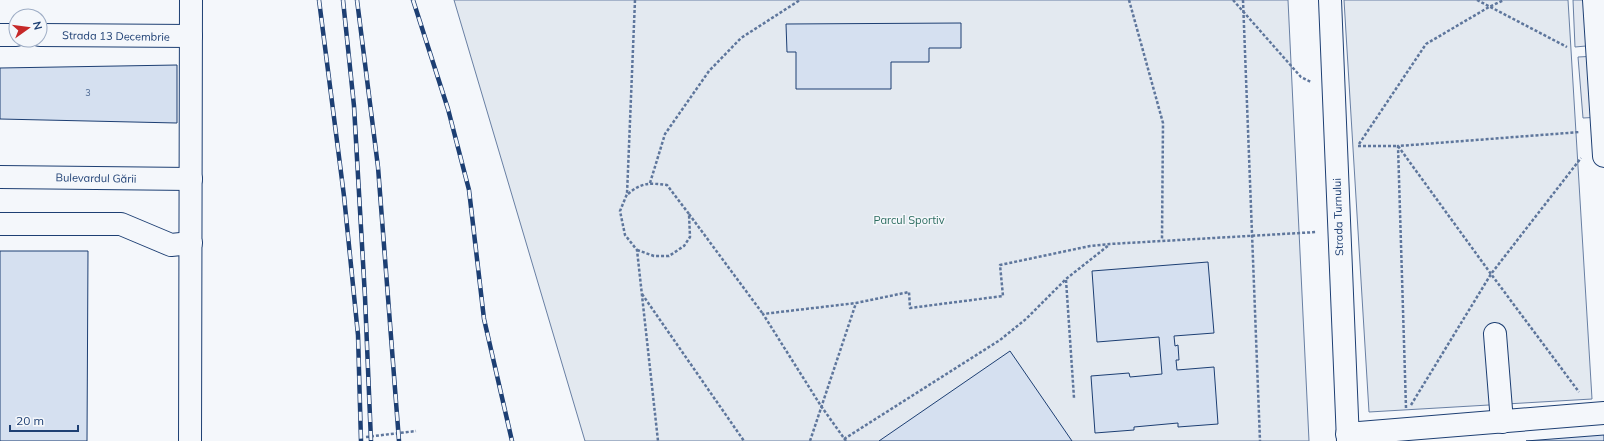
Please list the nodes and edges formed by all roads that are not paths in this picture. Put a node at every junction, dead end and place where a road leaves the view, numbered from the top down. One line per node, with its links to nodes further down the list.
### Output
1 (190, 0): 5 (street)
2 (1330, 0): 16 (street, Strada Turnului)
3 (1594, 0): 6 (street)
4 (48, 35): 5 (street, Strada 13 Decembrie)
5 (191, 36): 9 (street)
6 (1601, 50): 7 (street)
7 (1604, 156)
8 (0, 177): 9 (street, Bulevardul Gării)
9 (191, 179): 11 (street)
10 (0, 224): 11 (street)
11 (191, 243): 17 (street)
12 (1495, 334): 14 (street)
13 (1604, 413): 14 (street, Strada Turnului)
14 (1502, 422): 15 (street, Strada Turnului)
15 (1411, 435): 16 (street, Strada Turnului)
16 (1347, 437)
17 (190, 441)

